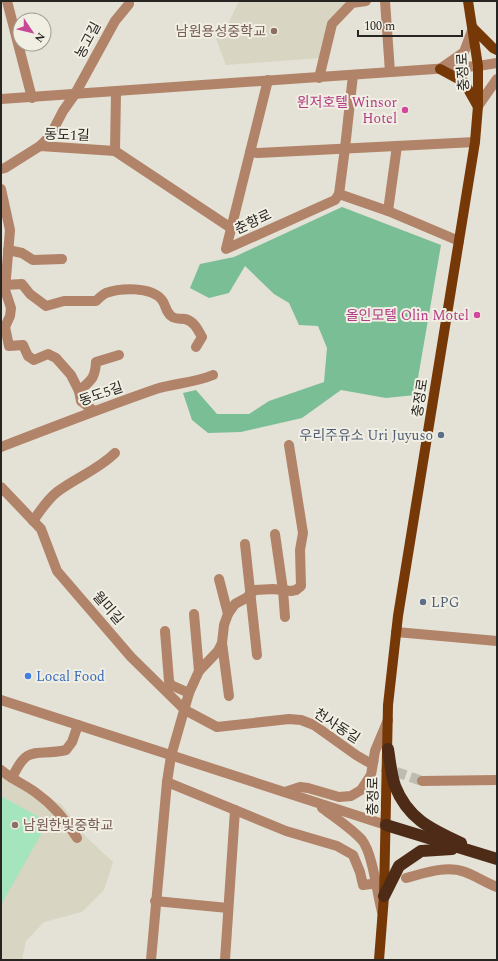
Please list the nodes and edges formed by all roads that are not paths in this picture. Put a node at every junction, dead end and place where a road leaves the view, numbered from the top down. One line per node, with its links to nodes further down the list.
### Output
1 (7, 1): 18 (street)
2 (129, 1): 17 (street, 농고길)
3 (366, 1): 13 (street)
4 (385, 1): 11 (street)
5 (468, 1): 6 (main road, 충정로)
6 (473, 28): 7 (main road); 9 (main road, 충정로); 10 (street)
7 (497, 50)
8 (497, 63): 9 (street)
9 (478, 66): 10 (street); 20 (main road, 충정로)
10 (440, 69): 11 (street); 20 (main road)
11 (390, 72): 12 (street)
12 (353, 76): 13 (street); 24 (street)
13 (319, 78): 15 (street)
14 (497, 79): 20 (street)
15 (268, 80): 16 (street); 26 (street, 춘향로)
16 (116, 92): 17 (street); 25 (street)
17 (75, 94): 18 (street); 22 (street, 농고길)
18 (32, 98): 19 (street)
19 (1, 99)
20 (478, 106): 21 (main road, 충정로)
21 (475, 142): 23 (street); 32 (main road, 충정로)
22 (40, 146): 25 (street, 동도1길); 27 (street, 동도1길)
23 (398, 146): 24 (street); 30 (street)
24 (345, 148): 26 (street); 29 (street)
25 (115, 151): 31 (street)
26 (250, 152): 31 (street, 춘향로)
27 (1, 169)
28 (1, 190): 33 (street)
29 (338, 194): 30 (street); 31 (street, 춘향로)
30 (388, 211): 32 (street)
31 (231, 228)
32 (459, 241): 56 (main road, 충정로)
33 (8, 250): 34 (street); 35 (street)
34 (62, 260)
35 (4, 288): 36 (street); 37 (street)
36 (3, 328): 40 (street)
37 (196, 347)
38 (119, 355): 40 (street)
39 (212, 375): 41 (street, 동도5길)
40 (79, 391): 41 (street)
41 (94, 410): 43 (street, 동도5길)
42 (289, 445): 50 (street)
43 (1, 447)
44 (115, 453): 46 (street)
45 (1, 487): 46 (street, 월미길)
46 (33, 521): 64 (street, 월미길)
47 (275, 534): 50 (street)
48 (245, 544): 51 (street)
49 (219, 579): 53 (street)
50 (283, 590): 51 (street); 54 (street)
51 (250, 594): 53 (street); 59 (street)
52 (194, 614): 60 (street)
53 (228, 614): 58 (street)
54 (284, 617)
55 (165, 631): 61 (street)
56 (396, 632): 57 (street); 65 (main road, 충정로)
57 (497, 641)
58 (222, 643): 60 (street); 62 (street)
59 (257, 655)
60 (199, 671): 61 (street)
61 (189, 693): 64 (street)
62 (229, 696)
63 (1, 700): 66 (street)
64 (185, 710): 67 (street, 월미길); 69 (street)
65 (388, 720): 68 (main road, 충정로); 76 (street)
66 (78, 725): 69 (street); 72 (street)
67 (217, 727): 70 (street, 천사동길)
68 (388, 749): 79 (main road, 충정로); 81 (highway)
69 (171, 756): 74 (street); 76 (street)
70 (368, 762)
71 (1, 770): 72 (street)
72 (12, 778): 80 (street)
73 (497, 780): 75 (street)
74 (166, 782): 78 (street); 88 (street)
75 (422, 782)
76 (285, 792): 77 (street)
77 (313, 802): 79 (street); 90 (street)
78 (235, 810): 85 (street); 89 (street)
79 (386, 825): 81 (highway); 87 (main road, 충정로)
80 (77, 838)
81 (460, 845): 82 (highway); 83 (highway); 87 (highway)
82 (497, 850)
83 (497, 859)
84 (406, 878): 86 (street)
85 (371, 884)
86 (497, 887)
87 (384, 896): 90 (main road, 충정로)
88 (155, 901): 89 (street); 91 (street)
89 (228, 908): 92 (street)
90 (383, 913): 93 (main road, 충정로)
91 (151, 960)
92 (225, 960)
93 (379, 960)

